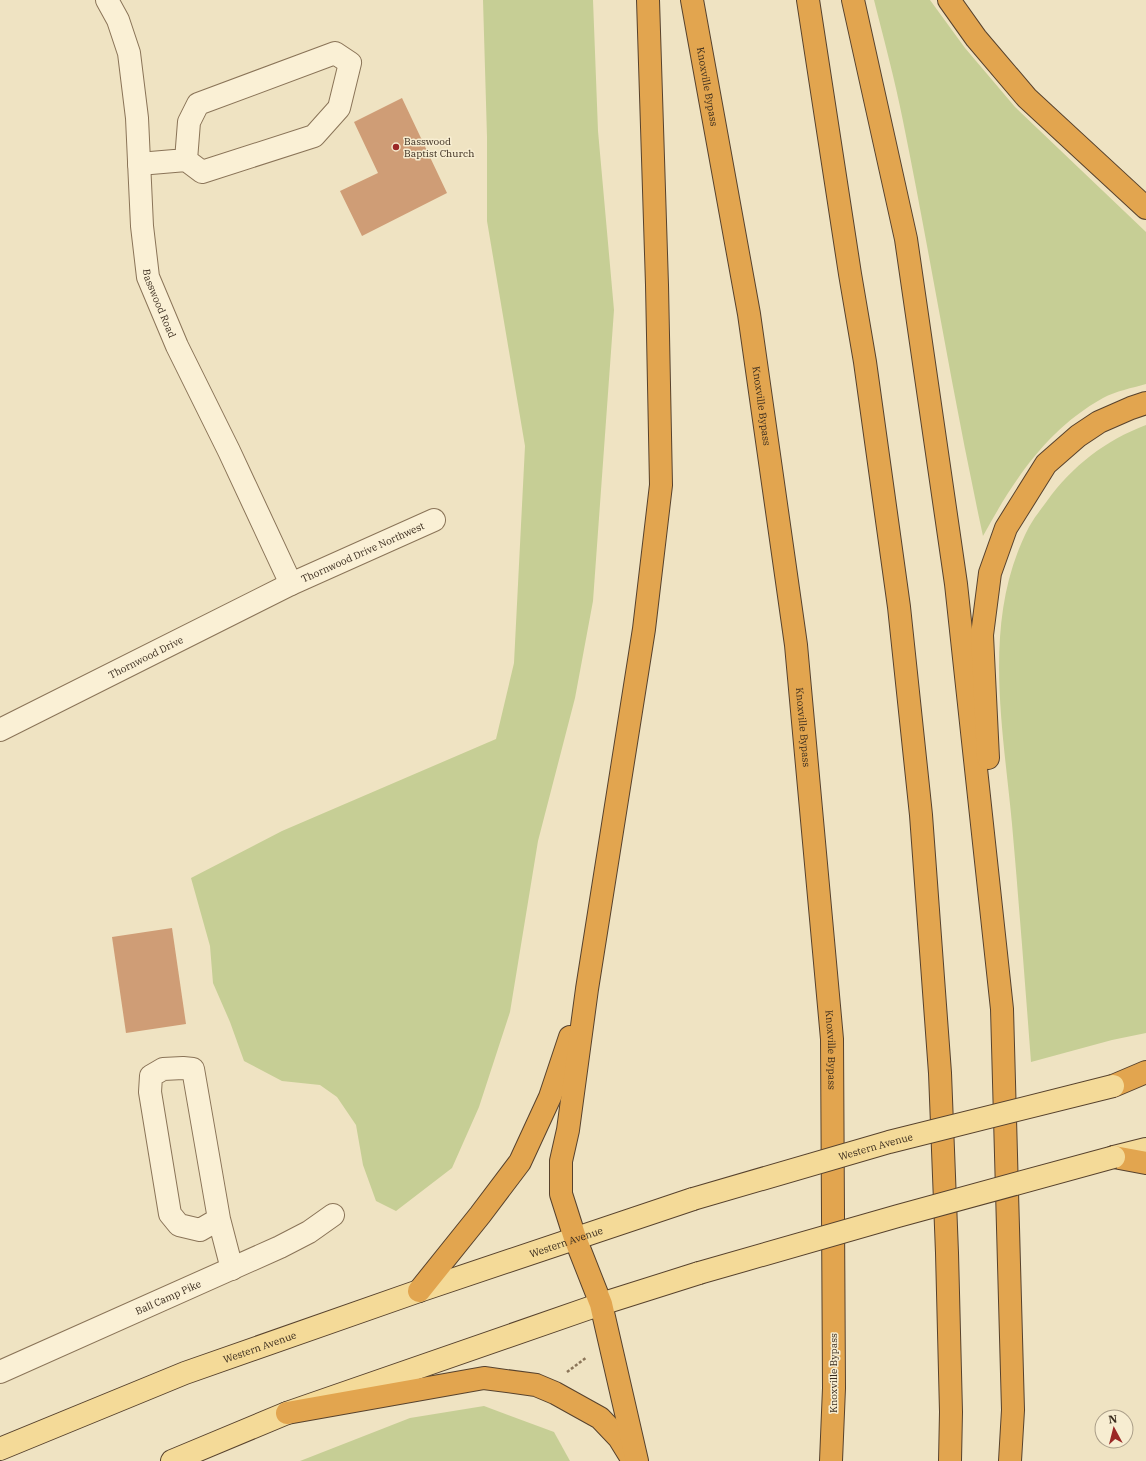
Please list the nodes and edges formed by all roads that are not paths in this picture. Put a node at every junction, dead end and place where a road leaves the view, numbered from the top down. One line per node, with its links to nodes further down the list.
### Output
1 (107, 0): 7 (street, Basswood Road)
2 (648, 0): 14 (highway)
3 (692, 0): 35 (highway, Knoxville Bypass)
4 (808, 0): 36 (highway)
5 (853, 0): 15 (highway)
6 (950, 0): 9 (highway)
7 (139, 164): 8 (street); 12 (street, Basswood Road)
8 (194, 166): 8 (street)
9 (1146, 208)
10 (1146, 403): 15 (highway)
11 (434, 520): 12 (street, Thornwood Drive Northwest)
12 (291, 584): 13 (street, Thornwood Drive)
13 (0, 730)
14 (587, 989): 24 (highway); 26 (highway)
15 (1002, 1009): 29 (highway)
16 (1146, 1072): 18 (highway)
17 (1146, 1079): 18 (main road, Western Avenue)
18 (1113, 1086): 24 (main road, Western Avenue, bridge)
19 (1146, 1149): 20 (main road)
20 (1114, 1157): 21 (highway); 27 (main road, bridge)
21 (1146, 1163)
22 (333, 1215): 25 (street, Ball Camp Pike)
23 (219, 1219): 23 (street); 25 (street)
24 (575, 1238): 26 (main road, Western Avenue); 27 (highway)
25 (232, 1269): 28 (street, Ball Camp Pike)
26 (419, 1291): 31 (main road, Western Avenue)
27 (601, 1304): 30 (main road); 34 (highway)
28 (0, 1372)
29 (1013, 1410): 37 (highway); 38 (highway)
30 (287, 1413): 32 (main road); 33 (highway)
31 (0, 1448)
32 (172, 1461)
33 (634, 1461)
34 (637, 1461)
35 (831, 1461)
36 (950, 1461)
37 (1010, 1461)
38 (1016, 1461)

